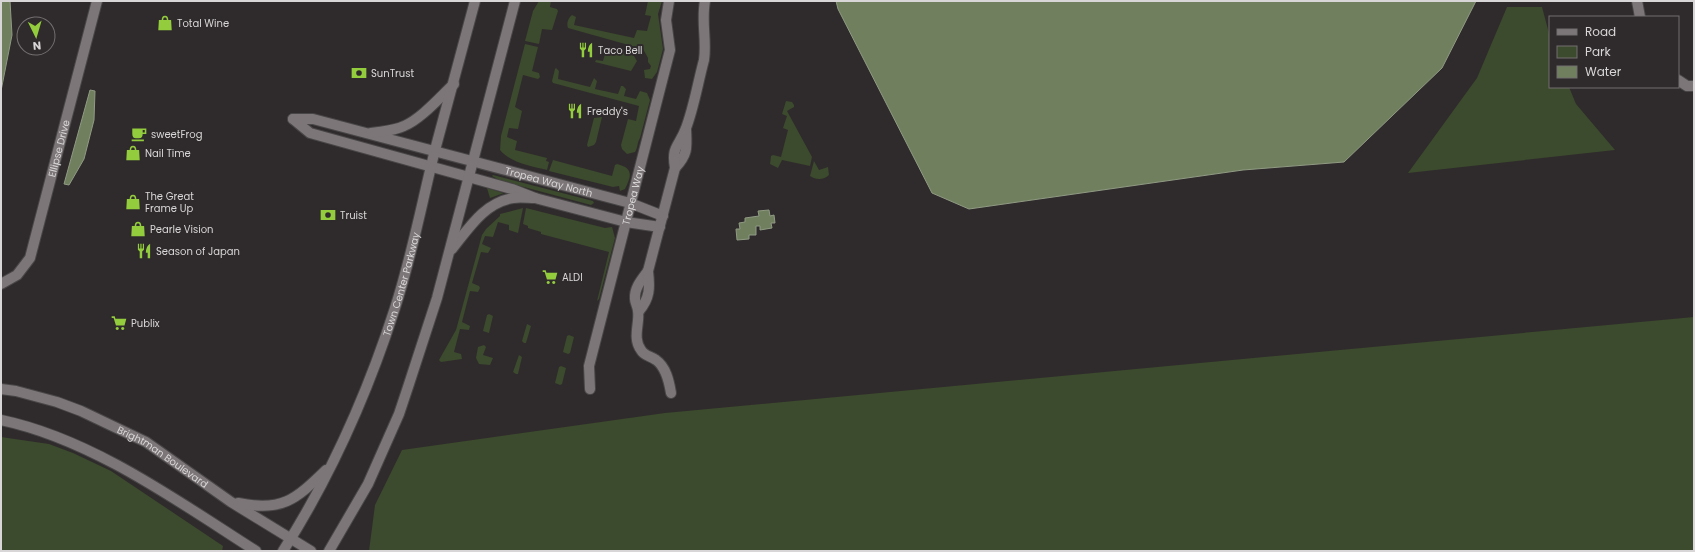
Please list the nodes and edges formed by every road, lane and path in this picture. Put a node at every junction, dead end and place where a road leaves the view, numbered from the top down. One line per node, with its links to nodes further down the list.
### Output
1 (97, 1): 22 (street, Ellipse Drive)
2 (475, 1): 9 (street, Town Center Parkway)
3 (515, 1): 13 (street)
4 (669, 1): 17 (street, Tropea Way)
5 (705, 1): 18 (street)
6 (1637, 1): 7 (street)
7 (1640, 16)
8 (1679, 81): 10 (street)
9 (454, 84): 11 (street); 12 (street, Town Center Parkway)
10 (1694, 86)
11 (371, 133): 12 (street, Tropea Way North); 14 (street, Tropea Way North)
12 (435, 150): 13 (street, Tropea Way North); 14 (street, Town Center Parkway)
13 (473, 161): 15 (street); 17 (street, Tropea Way North)
14 (431, 167): 15 (street, Tropea Way North); 27 (street, Town Center Parkway)
15 (469, 176): 16 (street, Tropea Way North); 21 (street)
16 (535, 198): 19 (street, Tropea Way North); 21 (street)
17 (630, 203): 18 (street, Tropea Way North); 19 (street, Tropea Way)
18 (663, 216): 20 (street)
19 (626, 222): 20 (street, Tropea Way North); 24 (street, Tropea Way)
20 (660, 227): 25 (street)
21 (449, 252): 33 (street)
22 (1, 284)
23 (1, 389): 28 (street, Brightman Boulevard)
24 (590, 389)
25 (671, 393)
26 (1, 420): 30 (street)
27 (334, 462): 28 (street); 29 (street, Town Center Parkway)
28 (231, 502): 29 (street, Brightman Boulevard)
29 (291, 538): 31 (street, Town Center Parkway); 32 (street, Brightman Boulevard)
30 (256, 551)
31 (283, 551)
32 (311, 551)
33 (329, 551)

